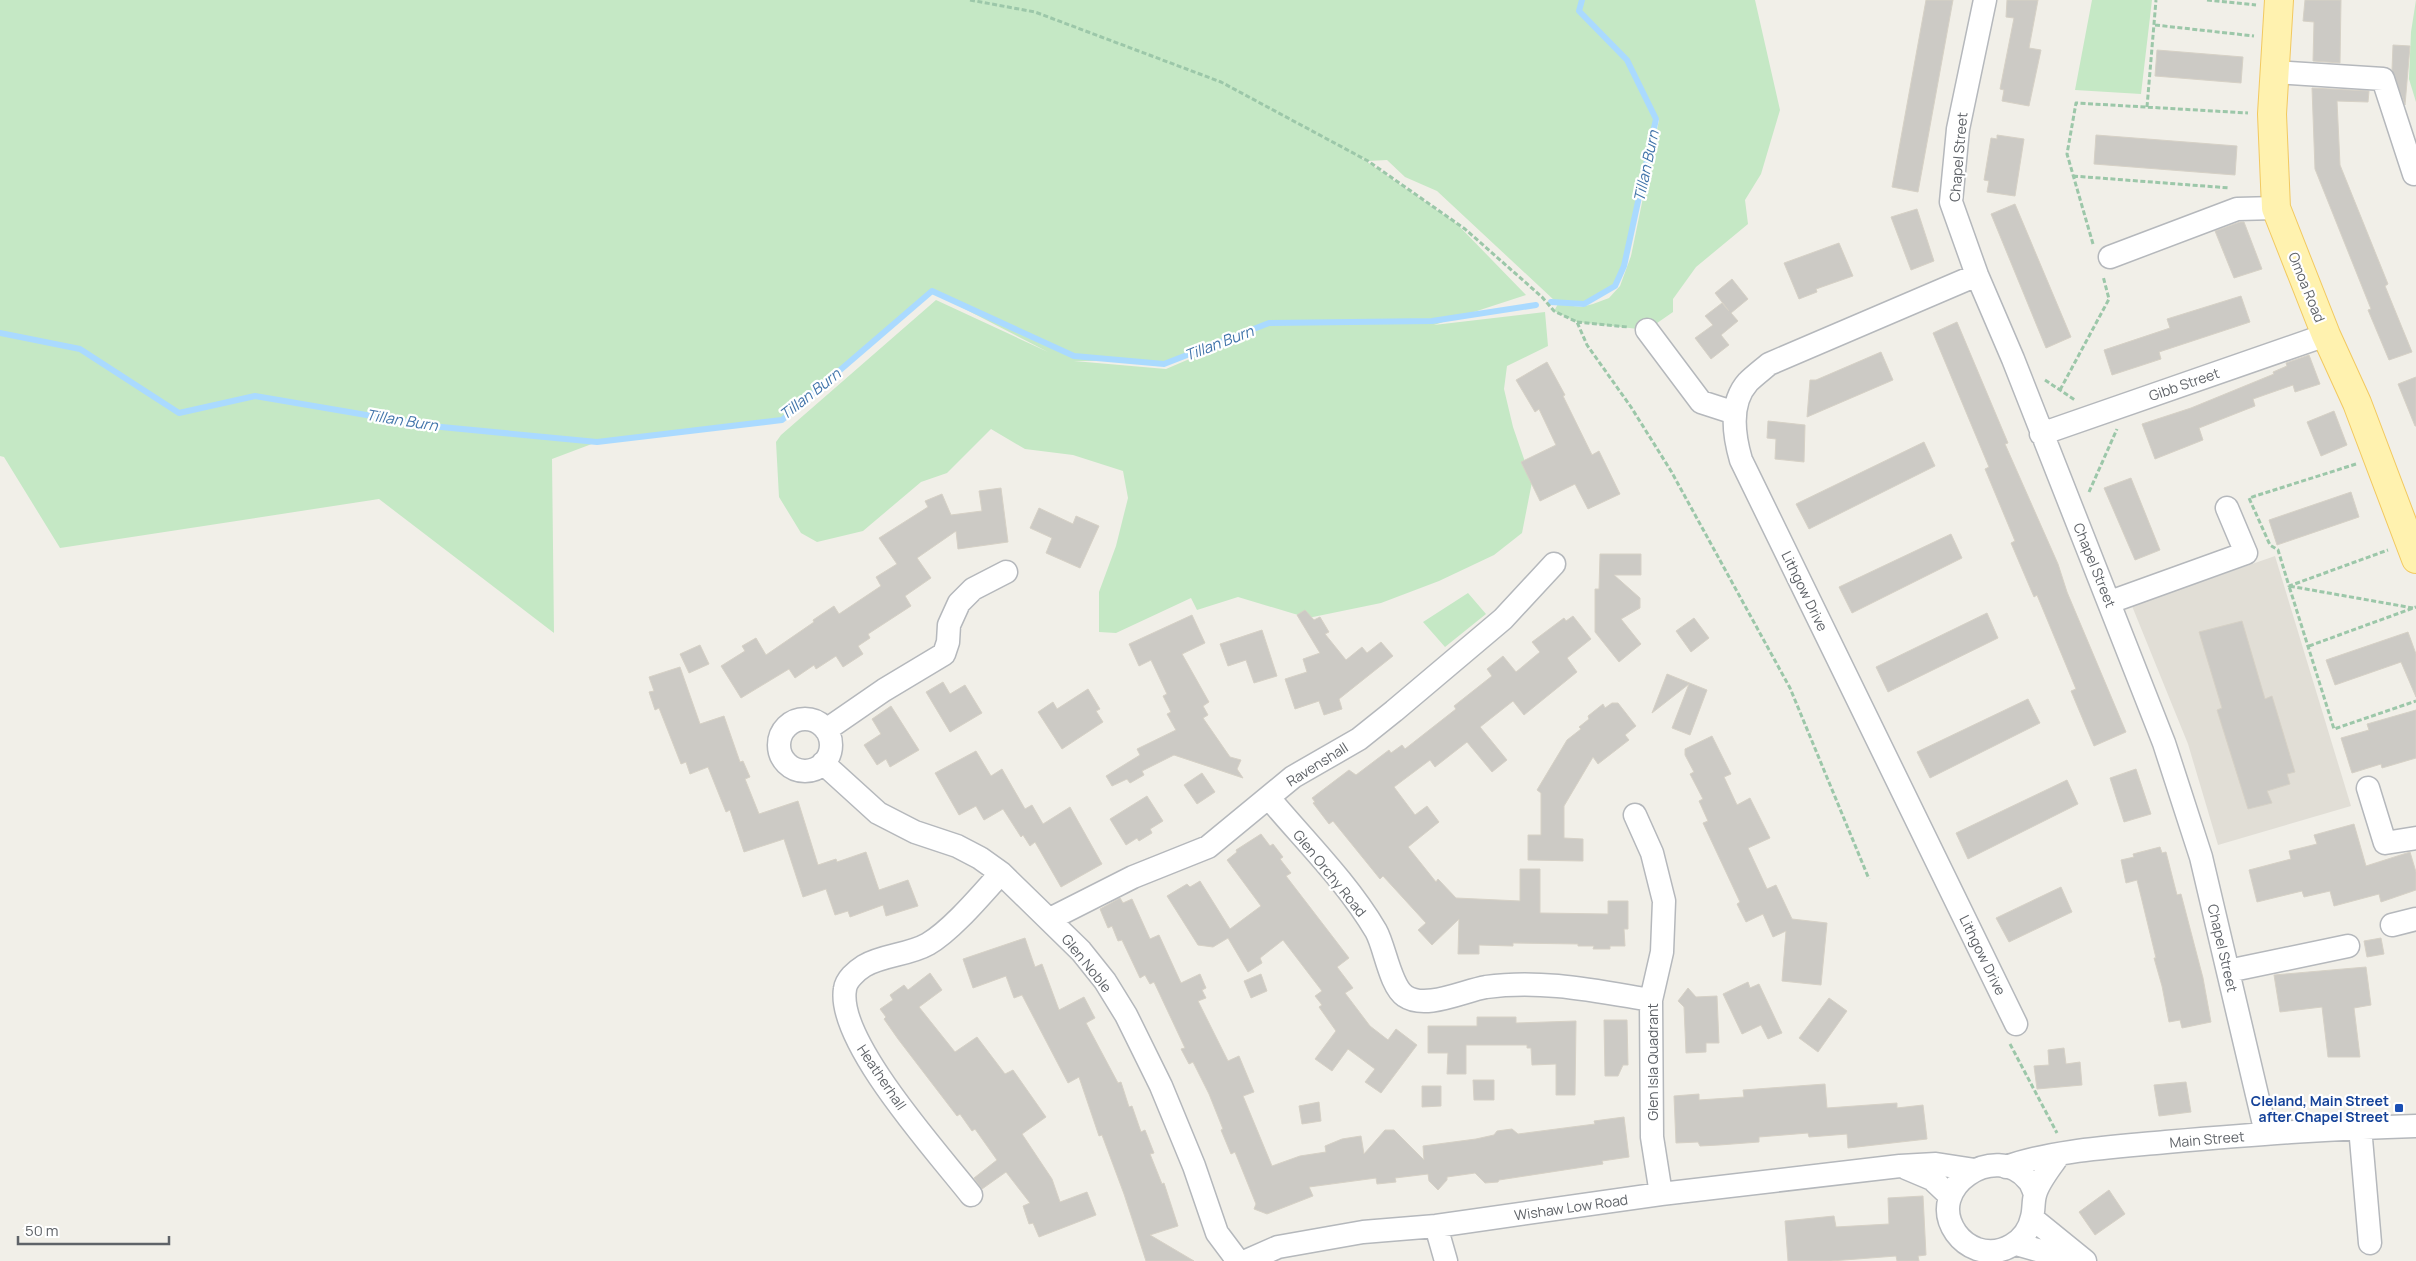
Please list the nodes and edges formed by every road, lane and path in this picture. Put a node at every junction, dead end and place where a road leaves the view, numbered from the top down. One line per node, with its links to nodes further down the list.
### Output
1 (970, 0): 17 (path)
2 (1985, 0): 16 (street, Chapel Street)
3 (2156, 0): 6 (path)
4 (2207, 0): 5 (path)
5 (2279, 4): 7 (main road, Omoa Road)
6 (2155, 25): 7 (path); 9 (path)
7 (2276, 38): 8 (main road, Omoa Road)
8 (2273, 72): 10 (main road, Omoa Road); 11 (street)
9 (2147, 107): 10 (path); 12 (path)
10 (2272, 114): 14 (main road, Omoa Road)
11 (2414, 174)
12 (2073, 176): 13 (path); 15 (path)
13 (2237, 189)
14 (2276, 208): 15 (street); 19 (main road, Omoa Road)
15 (2102, 260): 21 (path)
16 (1977, 276): 20 (street, Chapel Street); 23 (street, Lithgow Drive)
17 (1576, 322): 18 (path); 44 (path)
18 (1647, 330): 23 (street)
19 (2326, 335): 22 (street, Gibb Street); 26 (main road, Omoa Road)
20 (2013, 359): 21 (path); 25 (street, Chapel Street)
21 (2060, 390): 24 (path)
22 (2129, 404): 24 (street, Gibb Street); 28 (path)
23 (1735, 413): 51 (street, Lithgow Drive)
24 (2096, 415): 25 (street, Gibb Street)
25 (2041, 434): 28 (street, Chapel Street)
26 (2378, 456): 29 (main road, Omoa Road); 32 (path)
27 (2227, 508): 33 (street)
28 (2076, 519): 33 (street, Chapel Street)
29 (2413, 550): 32 (path)
30 (1554, 564): 40 (street, Ravenshall)
31 (1006, 572): 37 (street)
32 (2289, 586): 34 (path); 35 (path)
33 (2110, 602): 49 (street, Chapel Street)
34 (2414, 607): 35 (path)
35 (2309, 646): 36 (path)
36 (2416, 701)
37 (826, 730): 38 (street); 38 (street)
38 (823, 763): 43 (street, Glen Noble)
39 (2368, 788): 42 (street)
40 (1269, 798): 45 (street, Ravenshall); 50 (street, Glen Orchy Road)
41 (1635, 814): 50 (street, Glen Isla Quadrant)
42 (2416, 838)
43 (1001, 873): 45 (street, Glen Noble); 61 (street, Heatherhall)
44 (1869, 879)
45 (1050, 919): 69 (street, Glen Noble)
46 (2416, 919): 47 (street)
47 (2392, 925)
48 (2348, 946): 49 (street)
49 (2228, 971): 54 (street, Chapel Street)
50 (1652, 1000): 59 (street, Glen Isla Quadrant)
51 (2016, 1024): 55 (path)
52 (2416, 1126): 53 (street, Main Street)
53 (2360, 1127): 54 (street, Main Street); 65 (street)
54 (2266, 1133): 55 (street, Main Street)
55 (2063, 1154): 57 (street, Main Street); 60 (street)
56 (1900, 1166): 58 (street, Wishaw Low Road); 59 (street, Wishaw Low Road); 62 (street, Wishaw Low Road)
57 (2006, 1167): 58 (street, Main Street); 60 (street)
58 (1975, 1170): 62 (street)
59 (1661, 1194): 64 (street, Wishaw Low Road)
60 (2035, 1194): 63 (street)
61 (971, 1195)
62 (1950, 1196): 67 (street)
63 (2032, 1218): 66 (street); 73 (street)
64 (1436, 1226): 70 (street, Wishaw Low Road); 71 (street)
65 (2370, 1243)
66 (2016, 1244): 68 (street); 72 (street)
67 (1960, 1250): 68 (street)
68 (1983, 1256)
69 (1238, 1261)
70 (1246, 1261)
71 (1446, 1261)
72 (2077, 1261)
73 (2085, 1261)

